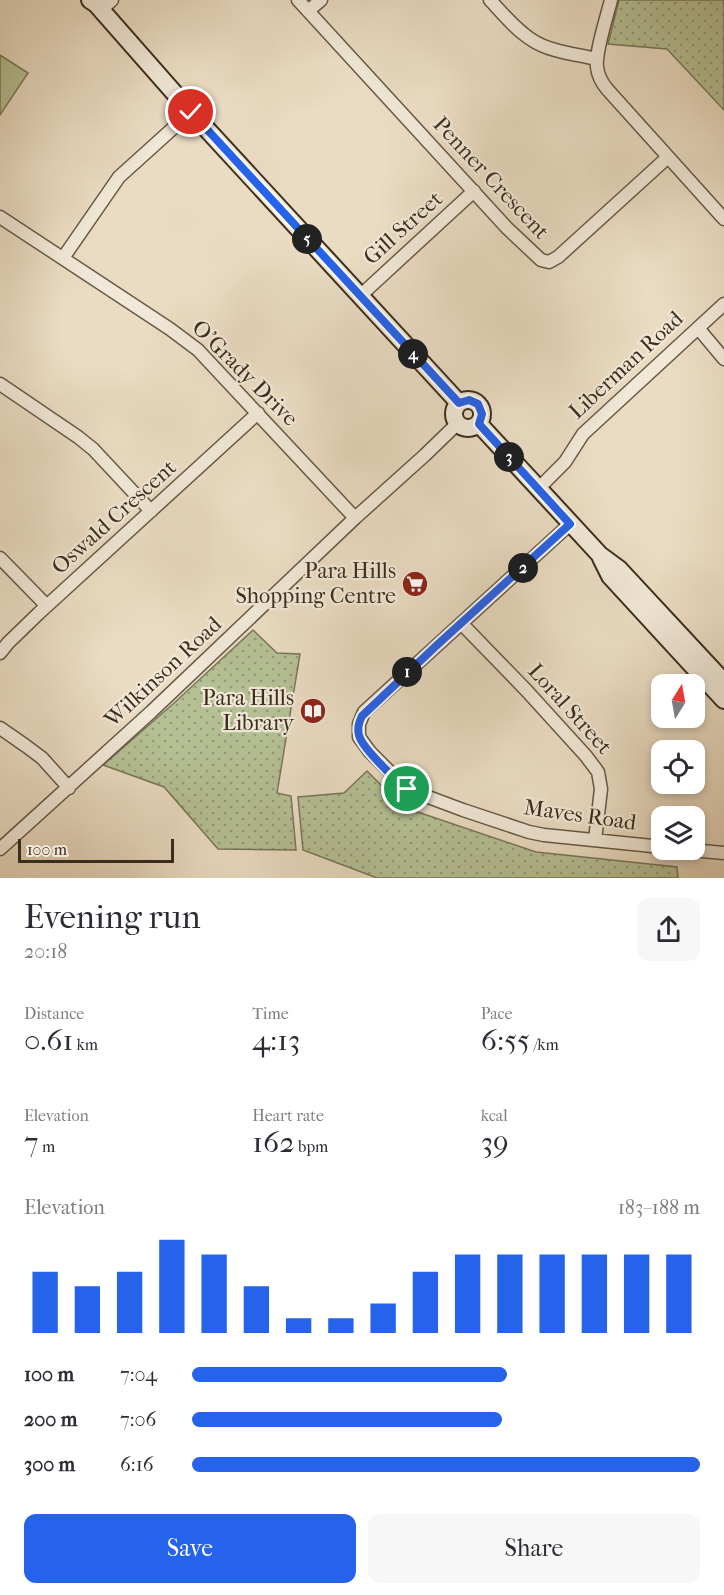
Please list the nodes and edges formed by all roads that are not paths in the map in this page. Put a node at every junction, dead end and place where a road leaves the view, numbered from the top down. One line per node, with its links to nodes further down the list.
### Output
1 (298, 0): 6 (street, Penner Crescent)
2 (321, 0): 6 (street)
3 (490, 0): 7 (street)
4 (611, 0): 7 (street)
5 (99, 3): 8 (main road)
6 (308, 11): 10 (street, Penner Crescent)
7 (597, 59): 9 (street)
8 (191, 112): 13 (street); 14 (main road)
9 (668, 157): 10 (street, Penner Crescent); 12 (street)
10 (474, 191): 14 (street, Gill Street)
11 (0, 217): 13 (street, O'Grady Drive)
12 (724, 219)
13 (63, 258): 20 (street, O'Grady Drive)
14 (360, 296): 19 (main road)
15 (724, 304): 16 (street, Liberman Road)
16 (698, 328): 17 (street); 23 (street, Liberman Road)
17 (724, 359)
18 (0, 384): 24 (street)
19 (459, 403): 21 (main road); 22 (main road)
20 (258, 413): 24 (street, Oswald Crescent); 25 (street, O'Grady Drive)
21 (457, 424): 22 (main road); 25 (street, Wilkinson Road)
22 (479, 424): 23 (main road)
23 (538, 489): 26 (main road)
24 (151, 511): 29 (street, Oswald Crescent)
25 (355, 518): 35 (street, Wilkinson Road)
26 (570, 524): 27 (main road); 30 (street, Maves Road)
27 (600, 555): 32 (main road); 33 (main road)
28 (0, 558): 29 (street)
29 (47, 606): 31 (street, Oswald Crescent)
30 (462, 624): 36 (street, Loral Street); 36 (street, Maves Road)
31 (0, 653)
32 (724, 682)
33 (724, 700)
34 (0, 728): 35 (street)
35 (69, 788): 38 (street, Wilkinson Road)
36 (595, 840): 37 (street, Maves Road)
37 (651, 846)
38 (0, 849)
39 (705, 851): 40 (street)
40 (724, 853)

